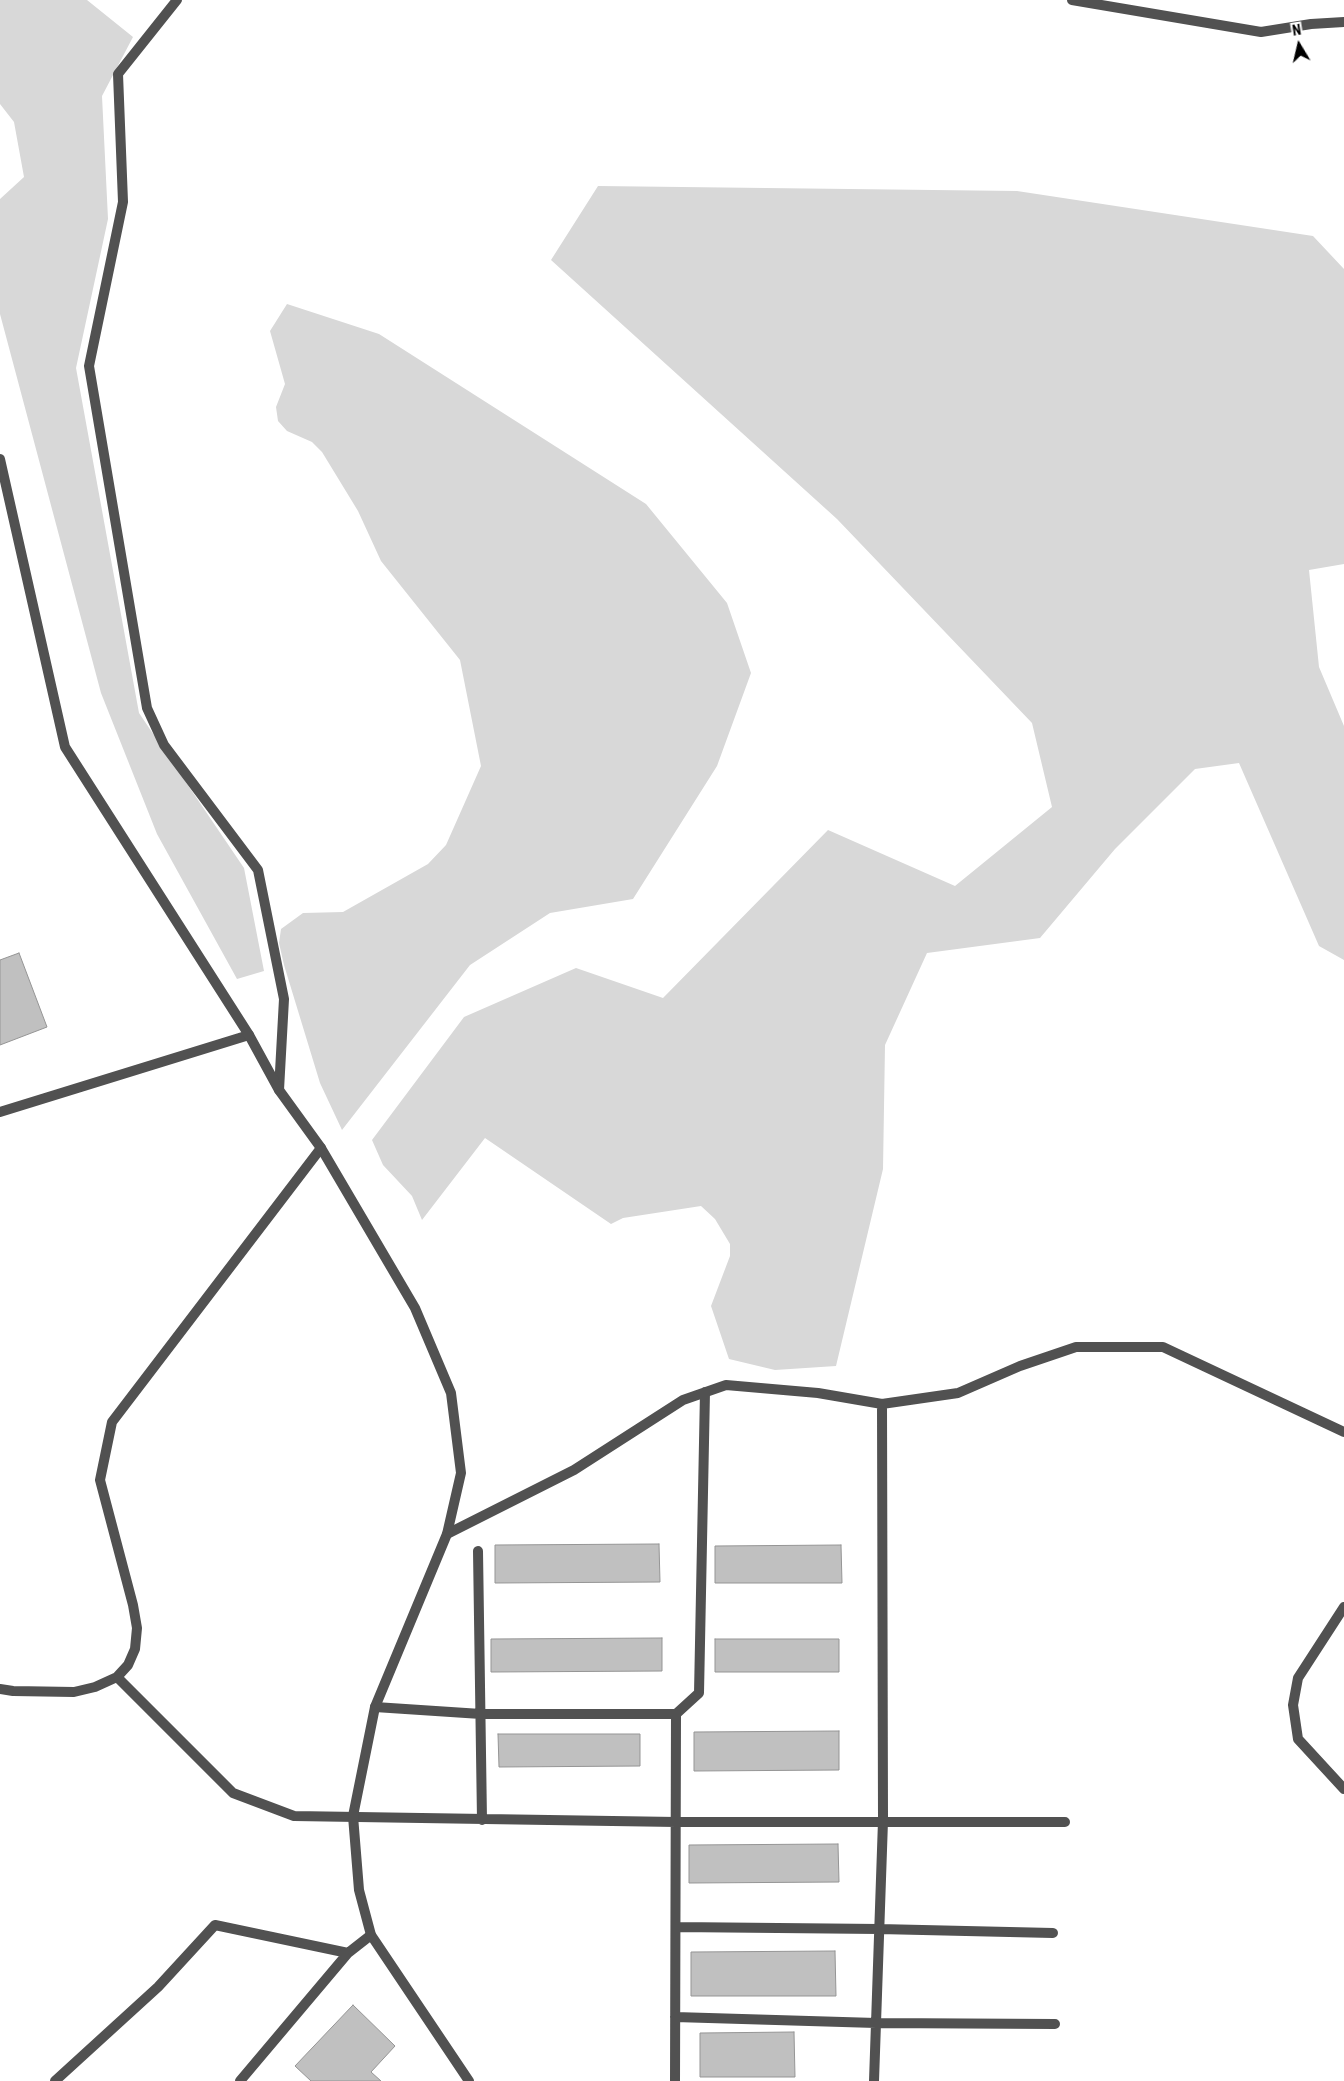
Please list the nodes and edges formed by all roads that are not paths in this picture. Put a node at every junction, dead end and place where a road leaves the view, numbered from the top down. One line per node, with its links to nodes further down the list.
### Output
1 (178, 0): 6 (street)
2 (1072, 0): 3 (street)
3 (1344, 22)
4 (0, 458): 5 (street)
5 (249, 1035): 6 (street); 7 (street)
6 (278, 1090): 8 (street)
7 (0, 1112)
8 (321, 1148): 12 (street); 15 (street)
9 (705, 1392): 10 (street); 12 (street); 19 (street)
10 (882, 1404): 11 (street); 23 (street)
11 (1344, 1432)
12 (446, 1534): 17 (street)
13 (478, 1550): 18 (street)
14 (1344, 1607): 20 (street)
15 (117, 1677): 16 (street); 21 (street)
16 (0, 1689)
17 (375, 1707): 18 (street); 21 (street)
18 (481, 1714): 19 (street); 22 (street)
19 (676, 1714): 24 (street)
20 (1344, 1789)
21 (353, 1816): 22 (street); 29 (street)
22 (482, 1820): 24 (street)
23 (883, 1821): 24 (street); 25 (street); 27 (street)
24 (676, 1822): 26 (street)
25 (1065, 1822)
26 (676, 1927): 27 (street); 31 (street)
27 (879, 1929): 28 (street); 32 (street)
28 (1053, 1933)
29 (371, 1935): 30 (street); 36 (street)
30 (348, 1953): 34 (street); 35 (street)
31 (675, 2017): 32 (street); 37 (street)
32 (876, 2023): 33 (street); 38 (street)
33 (1055, 2024)
34 (55, 2081)
35 (240, 2081)
36 (469, 2081)
37 (675, 2081)
38 (874, 2081)

